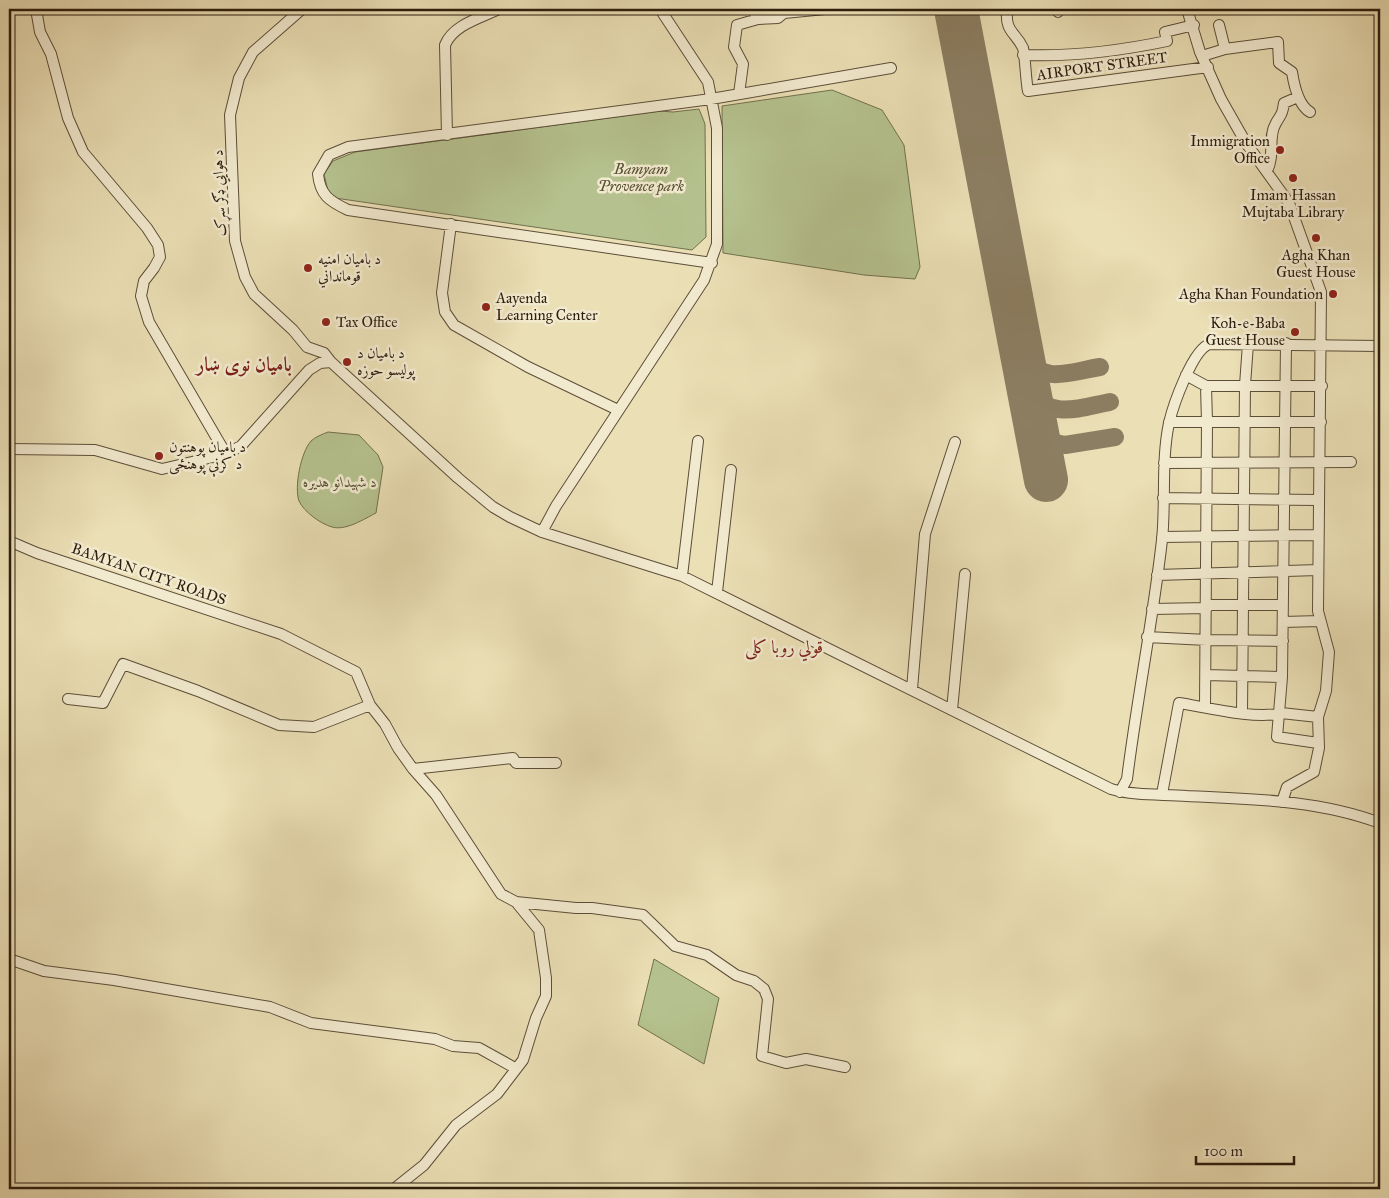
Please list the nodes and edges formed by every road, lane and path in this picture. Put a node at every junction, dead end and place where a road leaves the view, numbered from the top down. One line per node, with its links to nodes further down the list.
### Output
1 (36, 9): 45 (street)
2 (302, 9): 30 (street, د هوايي ډګر سړک)
3 (499, 9): 22 (street)
4 (660, 9): 20 (street)
5 (752, 9): 10 (street)
6 (824, 9): 9 (street)
7 (1007, 9): 14 (street, AIRPORT STREET)
8 (1188, 9): 11 (street)
9 (784, 11): 10 (street)
10 (758, 19): 18 (street)
11 (1194, 25): 14 (street); 15 (street)
12 (1219, 25): 13 (street)
13 (1225, 49): 15 (street); 19 (street)
14 (1023, 55): 16 (street, AIRPORT STREET)
15 (1202, 56): 16 (street)
16 (1208, 67): 23 (street)
17 (891, 68): 18 (street)
18 (739, 94): 20 (street)
19 (1298, 97): 21 (street); 23 (street)
20 (711, 99): 22 (street); 25 (street)
21 (1310, 112)
22 (447, 135): 24 (street)
23 (1268, 171): 28 (street)
24 (450, 224): 25 (street); 36 (street)
25 (712, 262): 36 (street)
26 (1286, 343): 27 (street); 28 (street); 34 (street)
27 (1248, 344): 31 (street); 32 (street)
28 (1320, 344): 29 (street); 35 (street)
29 (1380, 346)
30 (331, 362): 45 (street); 58 (street)
31 (1186, 375): 33 (street); 37 (street)
32 (1245, 385): 33 (street); 34 (street); 41 (street)
33 (1206, 386): 38 (street)
34 (1285, 386): 35 (street); 39 (street)
35 (1322, 386): 40 (street)
36 (618, 410): 58 (street)
37 (1169, 422): 38 (street); 50 (street)
38 (1207, 422): 41 (street); 51 (street)
39 (1283, 422): 40 (street); 41 (street); 46 (street)
40 (1321, 422): 48 (street)
41 (1245, 423): 47 (street)
42 (698, 441): 71 (street)
43 (955, 442): 86 (street)
44 (10, 448): 45 (street)
45 (226, 454)
46 (1284, 461): 47 (street); 48 (street); 56 (street)
47 (1246, 462): 51 (street); 55 (street)
48 (1320, 462): 49 (street); 57 (street)
49 (1351, 462)
50 (1164, 463): 51 (street); 53 (street)
51 (1206, 464): 54 (street)
52 (731, 470): 72 (street)
53 (1163, 498): 54 (street); 63 (street)
54 (1206, 499): 55 (street); 59 (street)
55 (1244, 499): 56 (street); 61 (street)
56 (1284, 499): 57 (street); 62 (street)
57 (1318, 500): 60 (street)
58 (542, 532): 71 (street)
59 (1206, 535): 61 (street); 63 (street); 67 (street)
60 (1318, 535): 62 (street); 66 (street)
61 (1243, 536): 62 (street); 68 (street)
62 (1283, 536): 65 (street)
63 (1162, 537): 70 (street)
64 (9, 541): 88 (street, BAMYAN CITY ROADS)
65 (1284, 570): 66 (street); 68 (street); 75 (street)
66 (1318, 570): 77 (street)
67 (1206, 572): 68 (street); 70 (street); 74 (street)
68 (1244, 572): 73 (street)
69 (965, 574): 90 (street)
70 (1157, 575): 76 (street)
71 (682, 576): 72 (street)
72 (717, 592): 86 (street)
73 (1244, 605): 74 (street); 75 (street); 81 (street)
74 (1207, 606): 76 (street); 80 (street)
75 (1283, 606): 78 (street)
76 (1152, 609): 79 (street)
77 (1320, 621): 78 (street); 93 (street)
78 (1283, 622): 82 (street)
79 (1147, 637): 80 (street); 97 (street)
80 (1207, 640): 81 (street); 83 (street)
81 (1245, 640): 82 (street); 84 (street)
82 (1283, 641): 85 (street)
83 (1206, 676): 84 (street); 89 (street)
84 (1244, 676): 85 (street); 91 (street)
85 (1282, 677): 92 (street)
86 (912, 689): 90 (street)
87 (68, 699): 88 (street)
88 (370, 705): 96 (street, BAMYAN CITY ROADS)
89 (1205, 707): 91 (street); 98 (street)
90 (952, 710): 97 (street)
91 (1242, 713): 92 (street)
92 (1281, 713): 93 (street); 94 (street)
93 (1318, 717): 94 (street)
94 (1318, 742): 99 (street)
95 (556, 763): 96 (street)
96 (413, 769): 101 (street, BAMYAN CITY ROADS)
97 (1120, 792): 98 (street)
98 (1162, 794): 99 (street)
99 (1282, 802): 100 (street)
100 (1380, 823)
101 (516, 902): 103 (street); 104 (street, BAMYAN CITY ROADS)
102 (9, 959): 104 (street)
103 (845, 1067)
104 (515, 1068): 105 (street, BAMYAN CITY ROADS)
105 (394, 1189)

